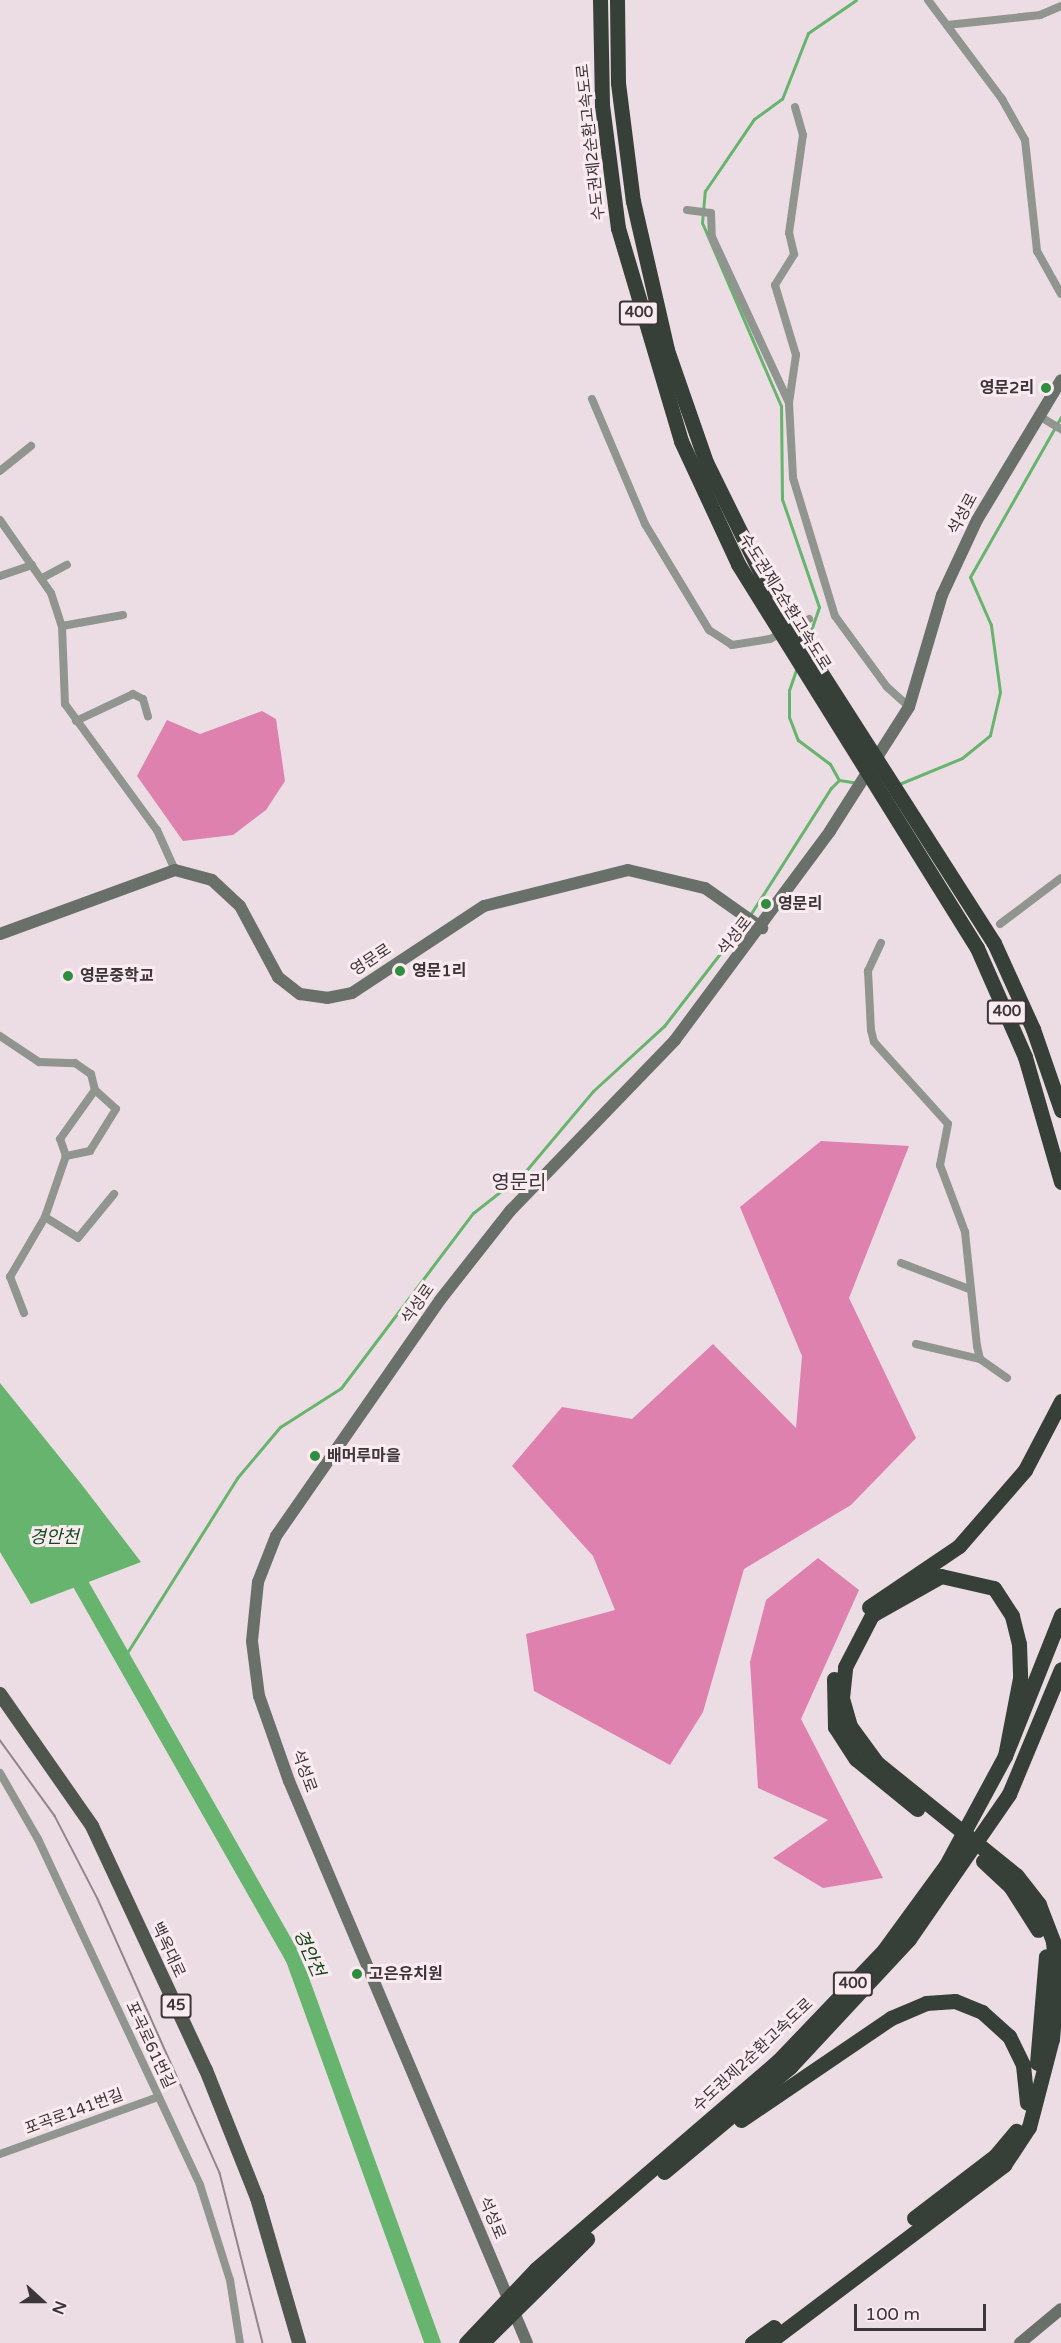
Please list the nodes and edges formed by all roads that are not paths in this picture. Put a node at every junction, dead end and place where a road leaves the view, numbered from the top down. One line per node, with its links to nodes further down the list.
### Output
1 (600, 0): 21 (highway, 수도권제2순환고속도로 / 400)
2 (617, 0): 21 (highway, 수도권제2순환고속도로 / 400)
3 (928, 0): 5 (street)
4 (1061, 6): 5 (street)
5 (947, 25): 8 (street)
6 (795, 107): 11 (street)
7 (690, 210): 11 (street)
8 (1061, 294)
9 (1061, 380): 12 (street, 석성로)
10 (592, 399): 23 (street)
11 (789, 402): 25 (street)
12 (1039, 416): 13 (street); 25 (street, 석성로)
13 (1061, 429)
14 (31, 446): 15 (street)
15 (0, 471)
16 (0, 520): 18 (street)
17 (68, 564): 20 (street)
18 (32, 565): 19 (street); 20 (street)
19 (0, 576)
20 (44, 577): 24 (street)
21 (768, 599): 36 (highway, 수도권제2순환고속도로 / 400); 38 (highway, 수도권제2순환고속도로 / 400)
22 (123, 615): 24 (street)
23 (808, 620)
24 (62, 626): 27 (street)
25 (909, 707): 31 (street, 석성로)
26 (148, 716): 27 (street)
27 (76, 721): 28 (street)
28 (175, 870): 31 (street, 영문로); 32 (street)
29 (1061, 878): 30 (street)
30 (1000, 924)
31 (759, 926): 67 (street, 석성로)
32 (0, 934)
33 (881, 943): 42 (street)
34 (0, 1036): 35 (street)
35 (95, 1090): 37 (street); 37 (street)
36 (1061, 1110)
37 (66, 1156): 40 (street)
38 (1061, 1182)
39 (114, 1194): 40 (street)
40 (45, 1217): 43 (street)
41 (902, 1263): 42 (street)
42 (969, 1289): 45 (street)
43 (24, 1313)
44 (916, 1344): 45 (street)
45 (980, 1359): 46 (street)
46 (1007, 1378)
47 (1061, 1401): 53 (highway)
48 (1061, 1615): 51 (highway, 수도권제2순환고속도로 / 400)
49 (1061, 1669): 60 (highway, 수도권제2순환고속도로 / 400)
50 (0, 1694): 64 (main road, 백옥대로 / 45)
51 (1005, 1756): 53 (highway); 61 (highway, 수도권제2순환고속도로 / 400)
52 (0, 1773): 56 (street, 포곡로61번길)
53 (938, 1820): 54 (highway)
54 (983, 1855): 57 (highway); 58 (highway)
55 (1061, 2045): 58 (highway)
56 (158, 2097): 59 (street, 포곡로141번길); 63 (street, 포곡로61번길)
57 (1027, 2103): 60 (highway); 68 (highway)
58 (1029, 2127): 69 (highway)
59 (0, 2154)
60 (652, 2182): 61 (highway, 수도권제2순환고속도로 / 400)
61 (538, 2275): 65 (highway, 수도권제2순환고속도로 / 400); 66 (highway, 수도권제2순환고속도로 / 400)
62 (1061, 2309): 70 (street)
63 (240, 2343)
64 (299, 2343)
65 (466, 2343)
66 (482, 2343)
67 (527, 2343)
68 (752, 2343)
69 (768, 2343)
70 (1020, 2343)

